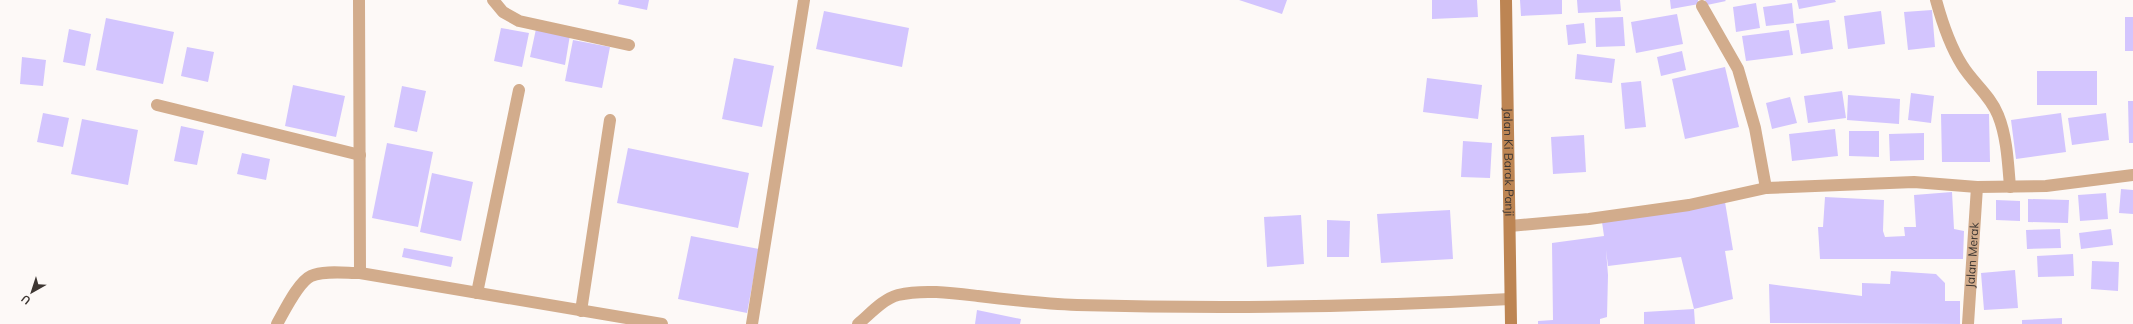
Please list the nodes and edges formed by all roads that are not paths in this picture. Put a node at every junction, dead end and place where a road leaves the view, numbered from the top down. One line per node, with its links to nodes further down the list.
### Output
1 (359, 0): 11 (street)
2 (493, 0): 7 (street)
3 (804, 0): 23 (street)
4 (1506, 0): 16 (street, Jalan Ki Barak Panji)
5 (1936, 0): 14 (street)
6 (1702, 6): 15 (street)
7 (629, 45)
8 (519, 90): 18 (street)
9 (157, 105): 11 (street)
10 (610, 120): 20 (street)
11 (360, 155): 17 (street)
12 (2133, 175): 14 (street)
13 (1977, 187): 14 (street); 15 (street); 26 (street, Jalan Merak)
14 (2010, 187)
15 (1766, 188): 16 (street)
16 (1510, 226): 19 (street, Jalan Ki Barak Panji)
17 (360, 273): 18 (street); 21 (street)
18 (477, 293): 20 (street)
19 (1510, 299): 24 (street); 25 (street, Jalan Ki Barak Panji)
20 (581, 311): 22 (street)
21 (277, 324)
22 (662, 324)
23 (752, 324)
24 (858, 324)
25 (1512, 324)
26 (1968, 324)

